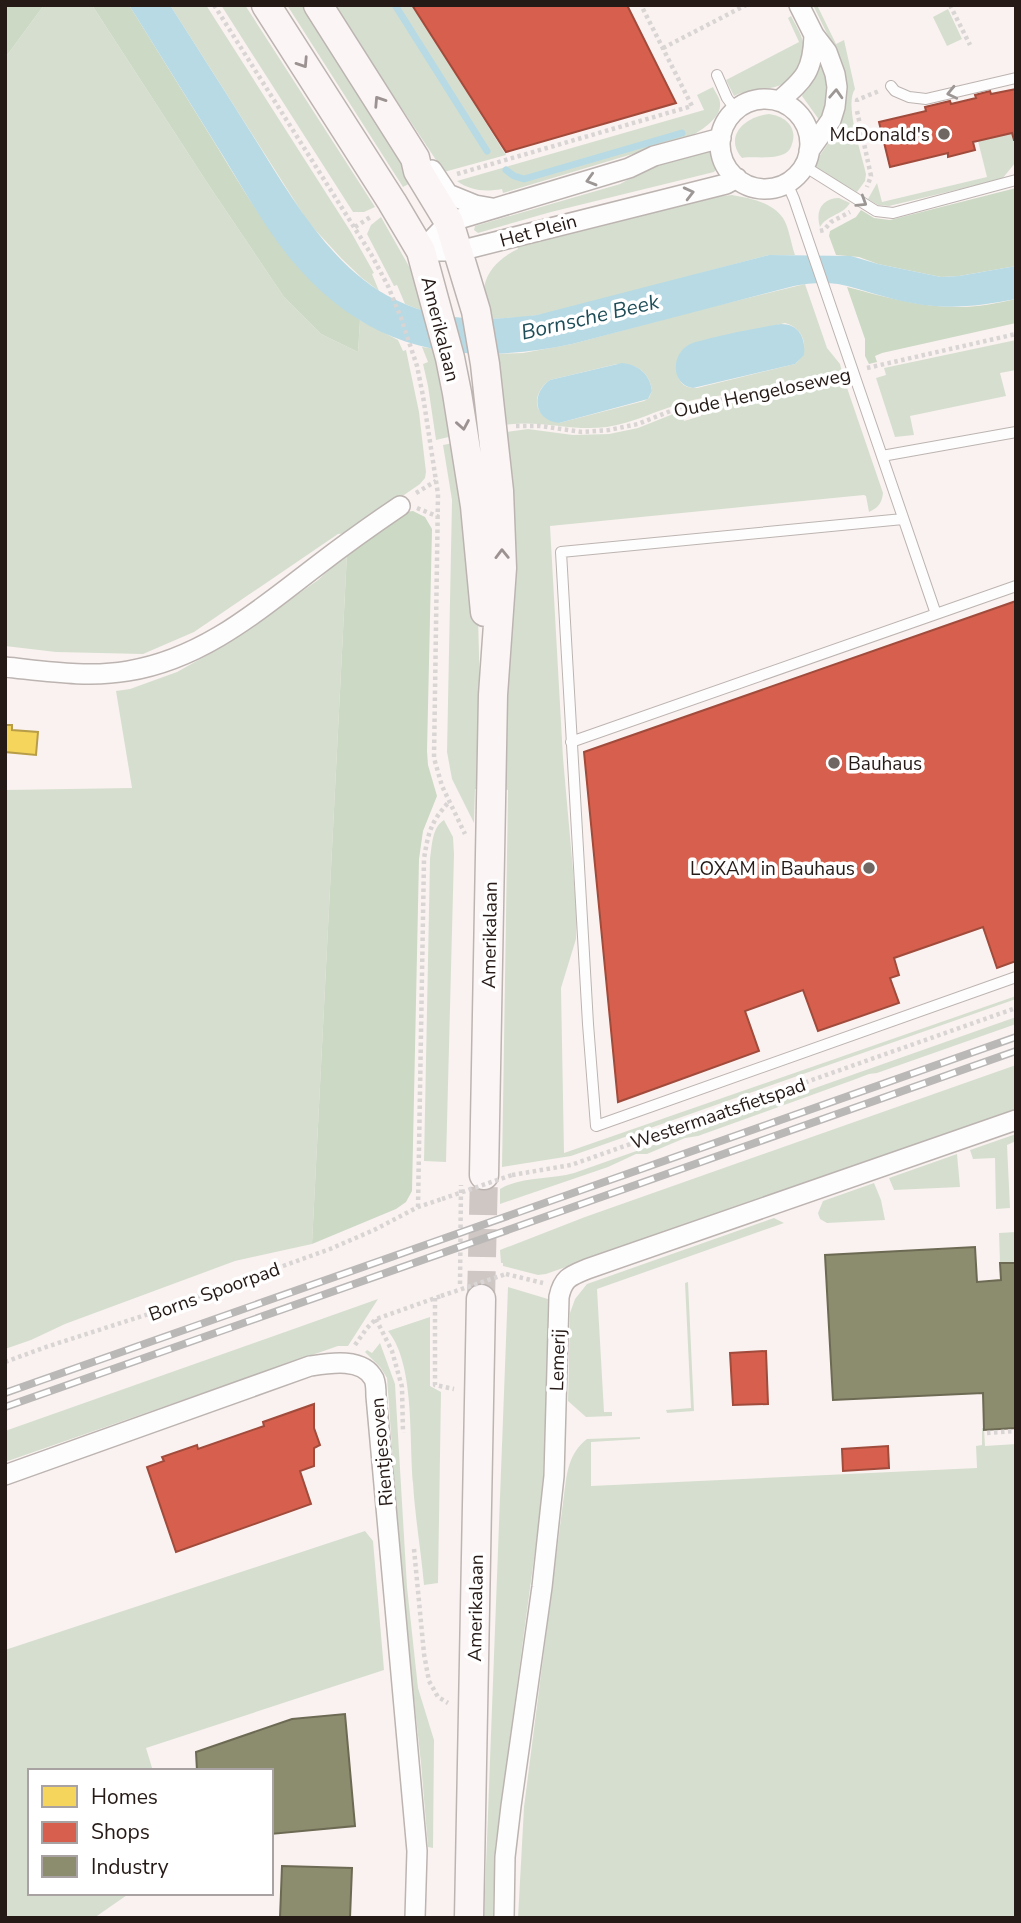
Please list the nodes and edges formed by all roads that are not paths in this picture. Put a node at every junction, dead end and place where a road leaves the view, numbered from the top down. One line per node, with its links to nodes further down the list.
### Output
1 (266, 5): 19 (main road, Amerikalaan, one-way to 19)
2 (318, 5): 11 (main road, Amerikalaan, one-way to 2)
3 (799, 5): 4 (street)
4 (814, 36): 8 (street); 12 (street, one-way to 4)
5 (717, 75): 9 (lane)
6 (1016, 78): 7 (lane, one-way to 7)
7 (891, 86)
8 (779, 101): 9 (street); 12 (street)
9 (736, 110): 10 (street)
10 (721, 138): 14 (street); 17 (street, Het Plein, one-way to 17)
11 (415, 158): 17 (street, Het Plein); 18 (main road, Amerikalaan)
12 (807, 159): 15 (lane, one-way to 15); 16 (street)
13 (1016, 173): 15 (lane)
14 (737, 178): 16 (street); 20 (street, Het Plein, one-way to 14)
15 (1012, 181)
16 (787, 183): 22 (lane)
17 (493, 208): 18 (street, Het Plein)
18 (449, 222): 19 (street, Het Plein); 20 (main road, Amerikalaan)
19 (421, 251): 20 (street, Het Plein); 28 (main road, Amerikalaan, one-way to 28)
20 (459, 251): 28 (main road, Amerikalaan, one-way to 20)
21 (1016, 432): 22 (lane)
22 (883, 456): 24 (lane)
23 (400, 506): 27 (street)
24 (903, 519): 26 (lane); 29 (lane)
25 (1016, 586): 26 (lane)
26 (936, 614): 29 (lane)
27 (5, 667)
28 (493, 695): 32 (main road, Amerikalaan)
29 (571, 741): 30 (lane)
30 (1016, 977)
31 (1016, 1120): 37 (street, Lemerij)
32 (484, 1175)
33 (481, 1298): 36 (main road, Amerikalaan)
34 (5, 1475): 35 (street, Rientjesoven)
35 (415, 1918)
36 (469, 1918)
37 (504, 1918)

